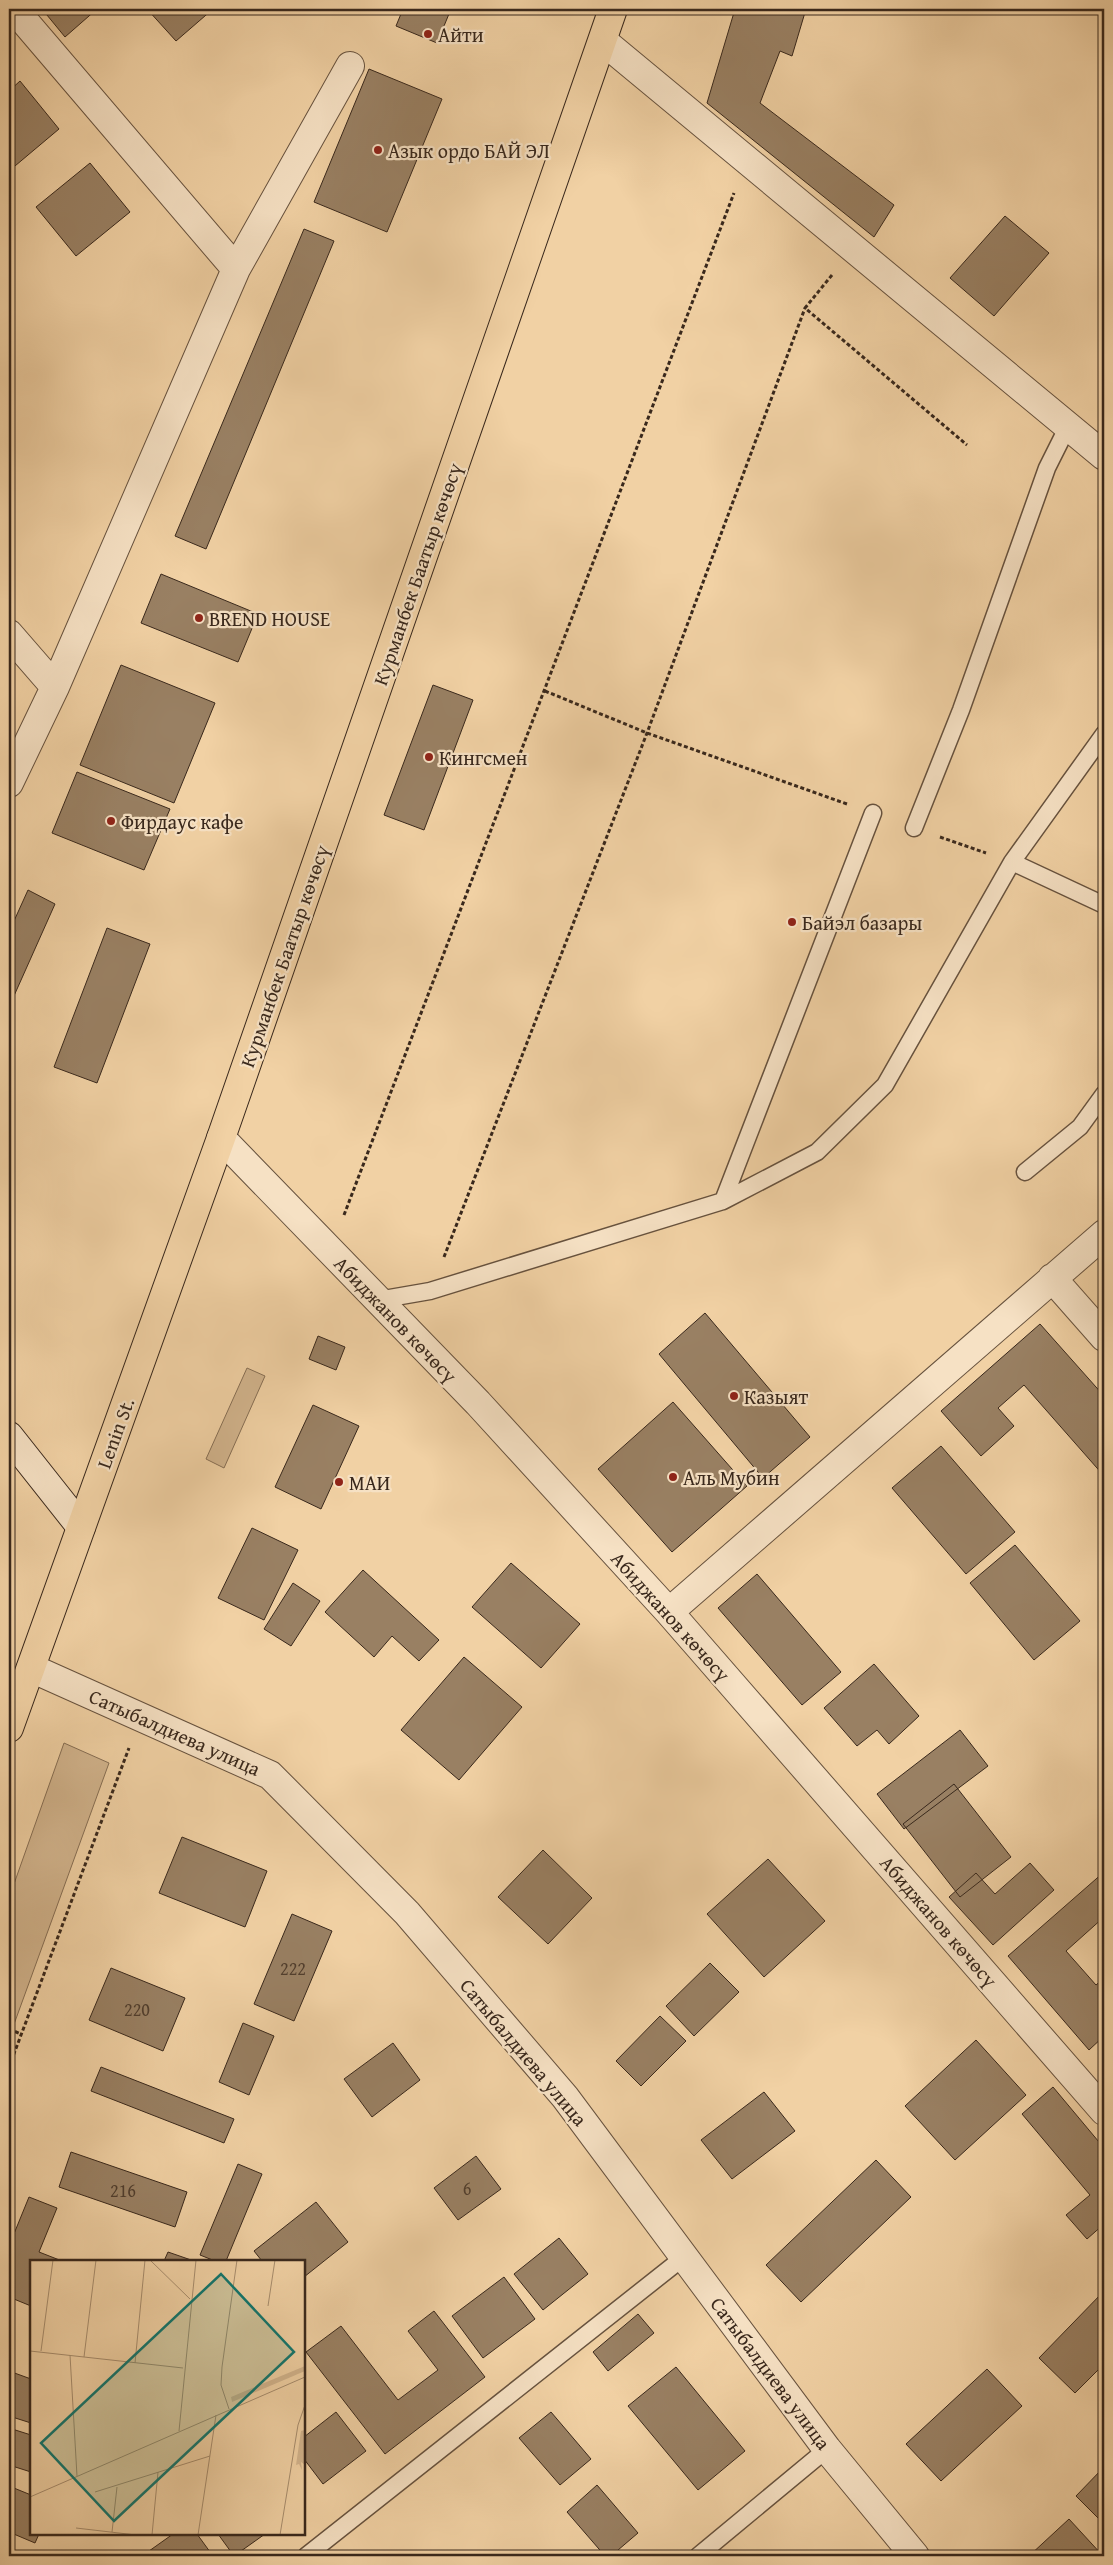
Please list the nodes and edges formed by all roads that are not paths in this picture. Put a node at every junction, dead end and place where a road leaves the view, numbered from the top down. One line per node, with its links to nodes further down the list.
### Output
1 (14, 9): 5 (street)
2 (613, 9): 3 (highway, Курманбек Баатыр көчөсү)
3 (602, 41): 6 (street); 17 (highway, Курманбек Баатыр көчөсү)
4 (350, 66): 5 (street)
5 (236, 269): 9 (street)
6 (1068, 426): 7 (street); 13 (lane)
7 (1104, 456)
8 (9, 634): 9 (street)
9 (55, 687): 11 (street)
10 (1102, 740): 14 (lane)
11 (9, 783)
12 (873, 813): 19 (lane)
13 (914, 828)
14 (1012, 862): 15 (lane); 19 (lane)
15 (1104, 905)
16 (1104, 1094): 18 (lane)
17 (221, 1138): 22 (street, Абиджанов көчөсү); 25 (highway, Lenin St.)
18 (1025, 1172)
19 (722, 1201): 22 (lane)
20 (1104, 1234): 21 (street)
21 (1052, 1278): 23 (street); 26 (street)
22 (378, 1300): 26 (street, Абиджанов көчөсү)
23 (1104, 1336)
24 (9, 1436): 25 (street)
25 (81, 1527): 27 (highway, Lenin St.)
26 (668, 1612): 29 (street, Абиджанов көчөсү)
27 (31, 1668): 28 (highway, Lenin St.); 30 (street, Сатыбалдиева улица)
28 (9, 1728)
29 (1104, 2110)
30 (684, 2257): 31 (street, Сатыбалдиева улица); 32 (lane)
31 (827, 2448): 33 (lane); 34 (street, Сатыбалдиева улица)
32 (306, 2556)
33 (698, 2556)
34 (915, 2556)

